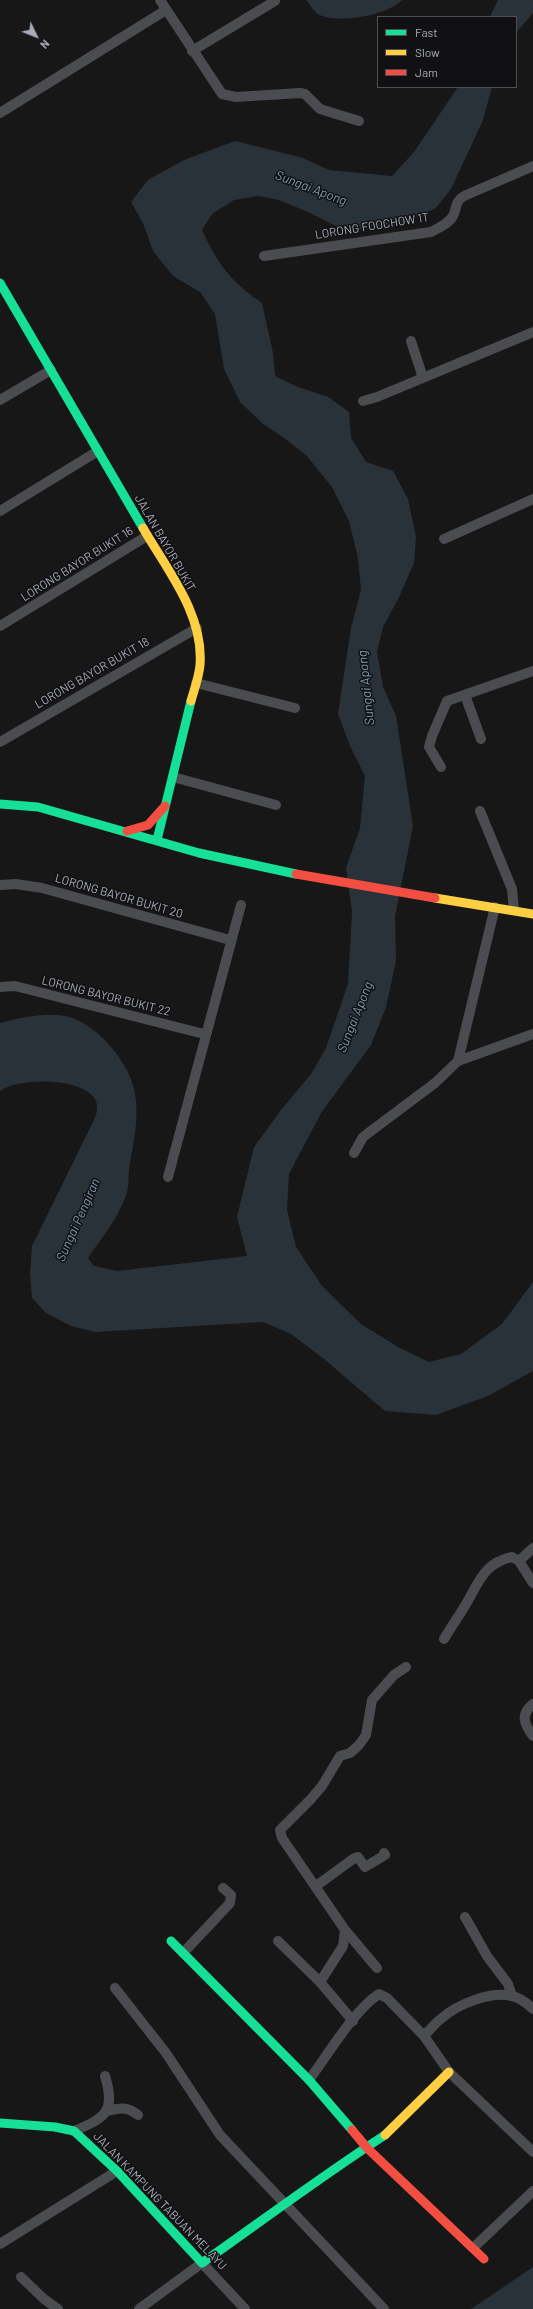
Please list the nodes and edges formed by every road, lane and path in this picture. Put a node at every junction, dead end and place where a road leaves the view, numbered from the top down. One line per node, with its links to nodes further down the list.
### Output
1 (160, 0): 3 (street)
2 (275, 1): 4 (street)
3 (166, 10): 4 (street); 5 (street)
4 (192, 51): 6 (street)
5 (0, 113)
6 (359, 120)
7 (533, 166): 8 (street, LORONG FOOCHOW 1T)
8 (264, 256)
9 (0, 284): 12 (street, JALAN BAYOR BUKIT)
10 (533, 332): 13 (street)
11 (411, 342): 13 (street)
12 (51, 370): 14 (street); 16 (street, JALAN BAYOR BUKIT)
13 (423, 378): 15 (street)
14 (0, 400)
15 (362, 400)
16 (98, 451): 18 (street); 19 (street, JALAN BAYOR BUKIT)
17 (533, 499): 20 (street)
18 (0, 511)
19 (147, 536): 21 (street, LORONG BAYOR BUKIT 16); 22 (street, JALAN BAYOR BUKIT)
20 (444, 539)
21 (0, 626)
22 (197, 628): 24 (street, JALAN BAYOR BUKIT); 28 (street, LORONG BAYOR BUKIT 18)
23 (533, 671): 25 (street)
24 (196, 683): 26 (street); 30 (street, JALAN BAYOR BUKIT)
25 (465, 695): 27 (street); 29 (street)
26 (295, 708)
27 (481, 739)
28 (0, 742)
29 (441, 768)
30 (173, 777): 32 (street, JALAN BAYOR BUKIT); 33 (street)
31 (0, 804): 35 (street)
32 (166, 805): 35 (street); 36 (street, JALAN BAYOR BUKIT); 37 (street)
33 (276, 805)
34 (480, 811): 41 (street)
35 (121, 831): 36 (street); 37 (street)
36 (158, 840): 37 (street)
37 (196, 852): 40 (street)
38 (0, 885): 43 (street, LORONG BAYOR BUKIT 20)
39 (240, 905): 43 (street)
40 (496, 907): 41 (street); 47 (street)
41 (514, 910): 42 (street)
42 (532, 915)
43 (230, 940): 45 (street)
44 (0, 987): 45 (street, LORONG BAYOR BUKIT 22)
45 (204, 1034): 49 (street)
46 (533, 1034): 47 (street)
47 (458, 1061): 48 (street)
48 (354, 1153)
49 (168, 1178)
50 (533, 1548): 51 (street)
51 (519, 1562): 52 (street); 53 (street)
52 (533, 1583)
53 (444, 1639)
54 (406, 1667): 58 (street)
55 (533, 1704): 56 (street)
56 (533, 1736)
57 (384, 1853): 58 (street)
58 (316, 1886): 61 (street)
59 (223, 1888): 64 (street)
60 (465, 1916): 68 (street)
61 (345, 1930): 65 (street); 66 (street)
62 (171, 1941): 64 (street)
63 (278, 1941): 66 (street)
64 (183, 1953): 74 (street)
65 (377, 1968)
66 (320, 1982): 70 (street)
67 (115, 1988): 83 (street)
68 (512, 1996): 69 (street); 71 (street)
69 (532, 2005)
70 (353, 2021): 71 (street); 74 (street)
71 (424, 2036): 72 (street)
72 (449, 2072): 79 (street); 80 (street)
73 (105, 2076): 75 (street)
74 (309, 2080): 79 (street)
75 (107, 2111): 76 (street); 78 (street)
76 (138, 2114)
77 (0, 2123): 78 (street, JALAN KAMPUNG TABUAN MELAYU)
78 (74, 2131): 81 (street, JALAN KAMPUNG TABUAN MELAYU)
79 (367, 2148): 83 (street); 85 (street)
80 (533, 2152)
81 (117, 2171): 84 (street); 87 (street, JALAN KAMPUNG TABUAN MELAYU)
82 (533, 2191): 85 (street)
83 (285, 2205): 87 (street); 92 (street)
84 (0, 2244)
85 (473, 2248): 86 (street)
86 (484, 2259)
87 (202, 2263): 90 (street); 91 (street, JALAN KAMPUNG TABUAN MELAYU)
88 (21, 2276): 89 (street)
89 (58, 2309)
90 (139, 2309)
91 (245, 2309)
92 (384, 2309)

